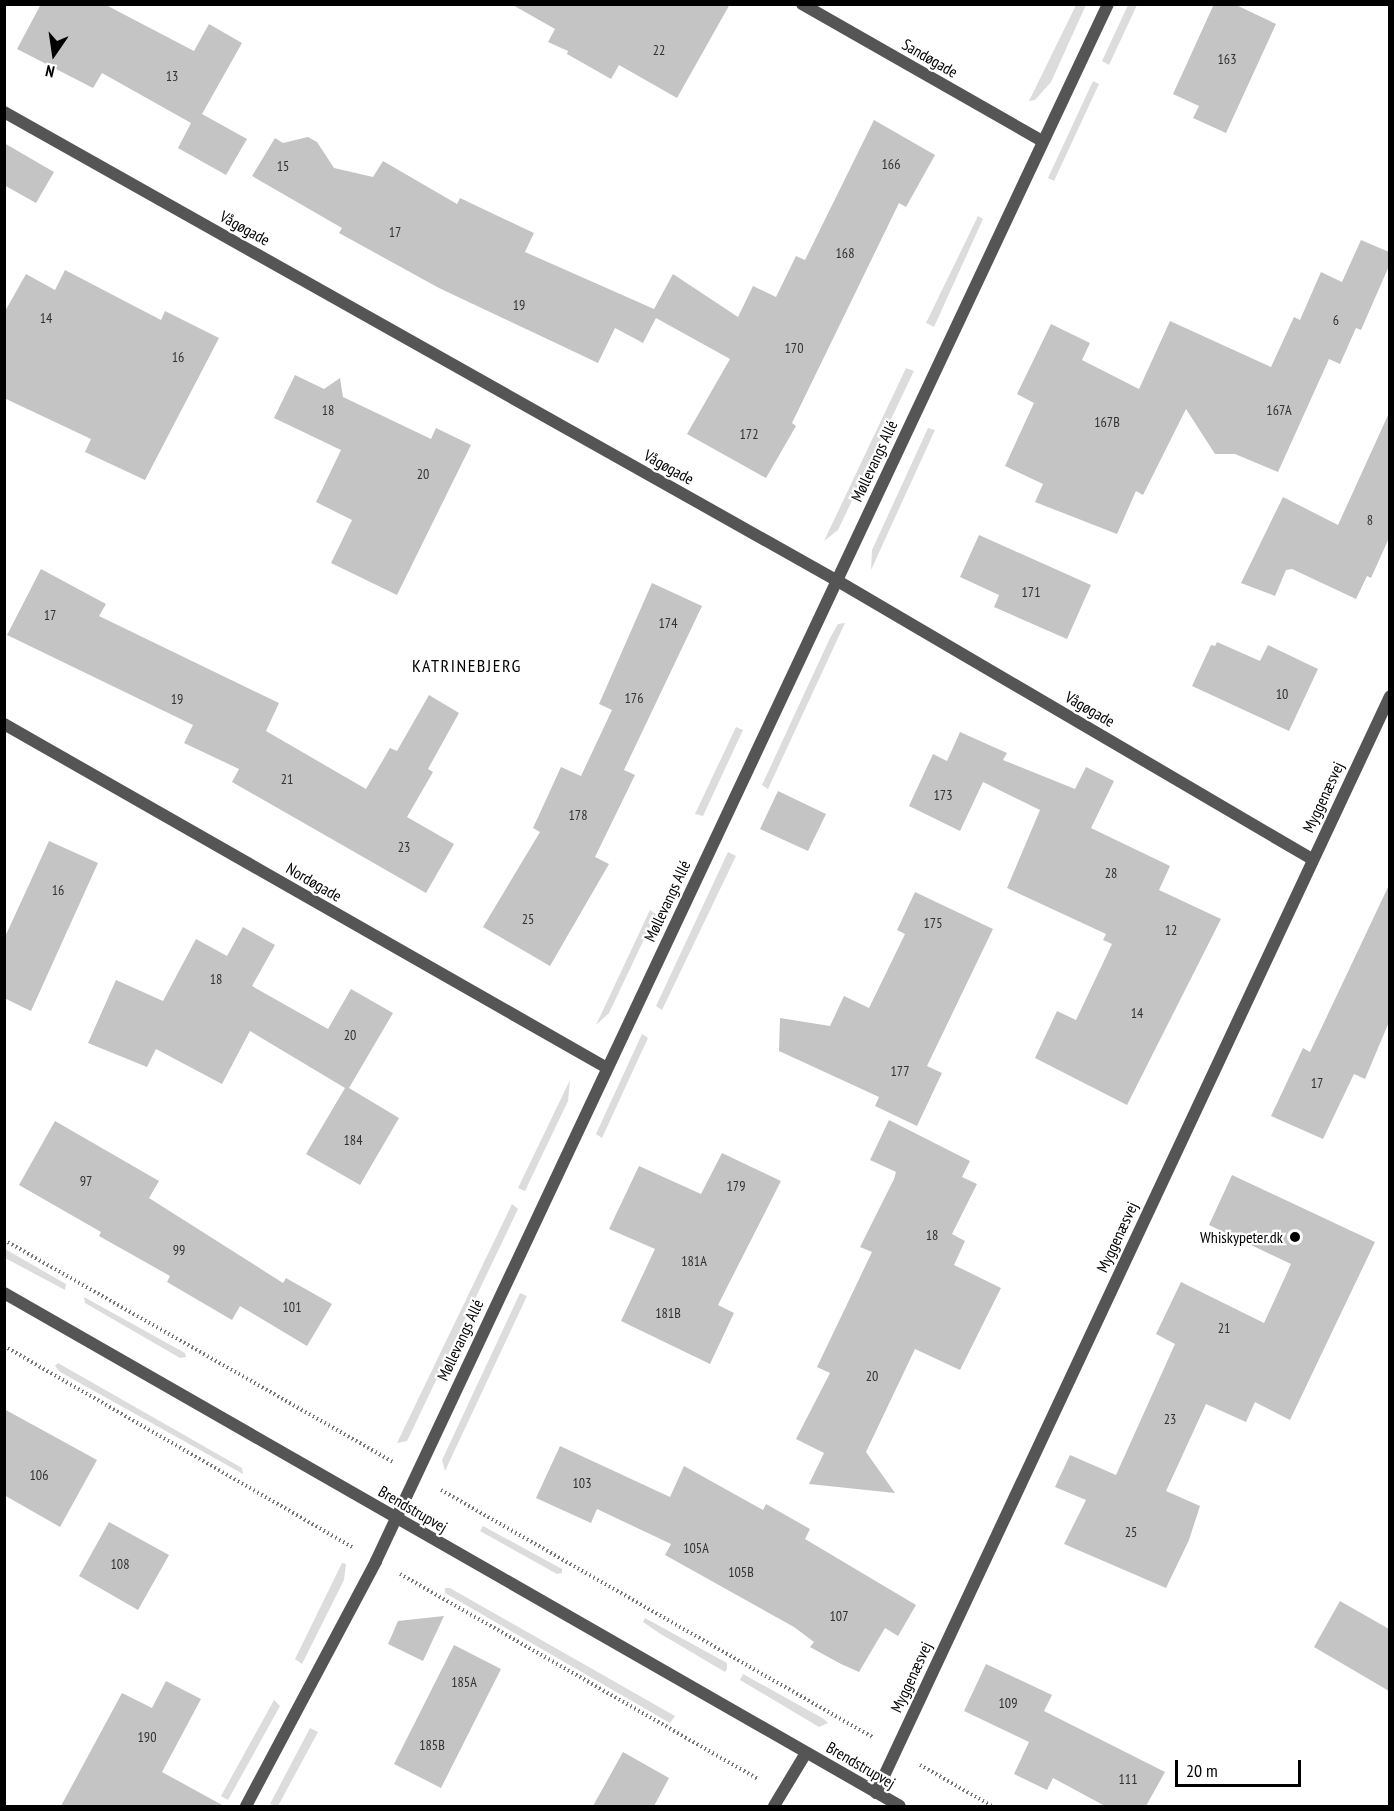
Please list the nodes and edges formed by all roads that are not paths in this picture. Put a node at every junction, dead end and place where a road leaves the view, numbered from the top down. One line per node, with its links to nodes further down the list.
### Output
1 (802, 4): 4 (street, Sandøgade)
2 (1108, 4): 4 (street, Møllevangs Allé)
3 (4, 112): 5 (street, Vågøgade)
4 (1042, 141): 5 (street, Møllevangs Allé)
5 (836, 580): 8 (street, Vågøgade); 9 (street, Møllevangs Allé)
6 (1389, 696): 8 (street, Myggenæsvej)
7 (4, 724): 9 (street, Nordøgade)
8 (1312, 859): 13 (street, Myggenæsvej)
9 (607, 1068): 11 (street, Møllevangs Allé)
10 (4, 1293): 11 (street, Brendstrupvej)
11 (396, 1518): 12 (street, Brendstrupvej); 14 (street, Møllevangs Allé)
12 (806, 1753): 13 (street, Brendstrupvej); 15 (street, Brendstrupvej)
13 (876, 1793): 16 (street, Brendstrupvej)
14 (246, 1806)
15 (774, 1806)
16 (900, 1806)

